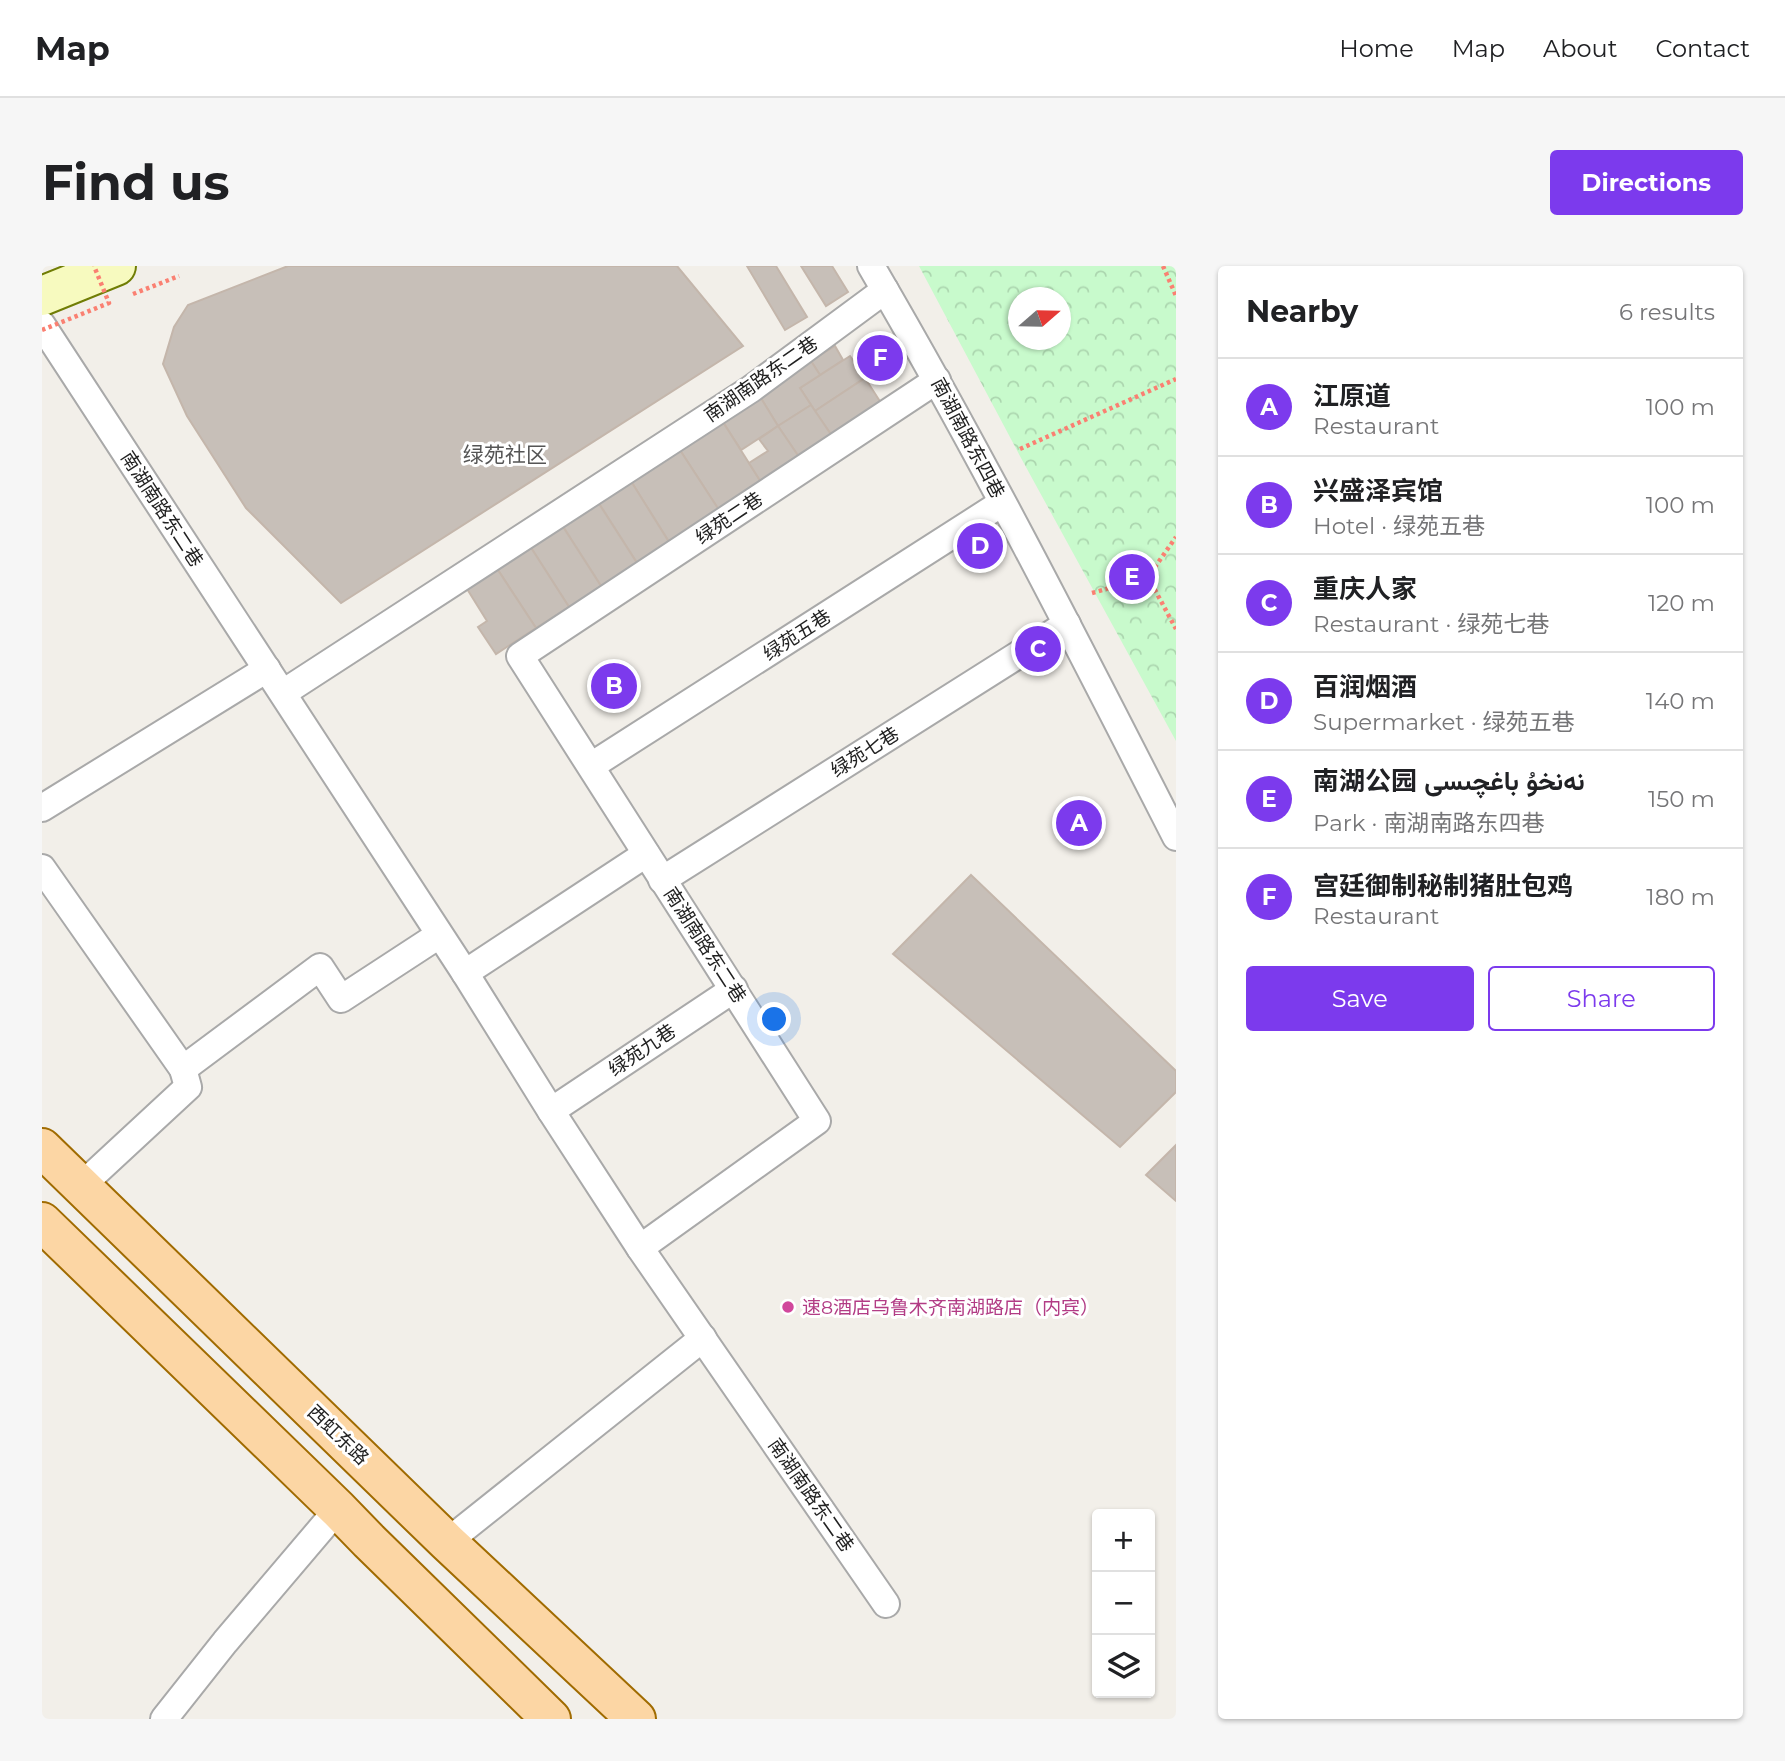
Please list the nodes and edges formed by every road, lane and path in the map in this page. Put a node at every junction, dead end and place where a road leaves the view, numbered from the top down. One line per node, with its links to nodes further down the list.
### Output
1 (94, 266): 9 (path, bridge)
2 (871, 266): 6 (street, 南湖南路东四巷)
3 (1163, 266): 8 (path)
4 (178, 276): 5 (path)
5 (123, 286): 7 (main road); 9 (path)
6 (885, 290): 12 (street, 南湖南路东四巷); 22 (street, 南湖南路东二巷)
7 (42, 296)
8 (1176, 296)
9 (109, 303): 10 (path, bridge)
10 (42, 328): 21 (street, 南湖南路东二巷)
11 (1176, 379): 13 (path)
12 (937, 380): 14 (street, 南湖南路东四巷); 20 (street, 绿苑二巷)
13 (1020, 449)
14 (1002, 503): 18 (street, 南湖南路东四巷); 23 (street, 绿苑五巷)
15 (1176, 537): 16 (path)
16 (1148, 577): 17 (path); 19 (path)
17 (1092, 593)
18 (1067, 624): 25 (street, 南湖南路东四巷); 28 (street, 绿苑七巷)
19 (1176, 629)
20 (520, 656): 23 (street, 南湖南路东二巷)
21 (267, 668): 22 (street, 南湖南路东二巷); 24 (street)
22 (283, 693): 29 (street, 南湖南路东二巷)
23 (591, 766): 26 (street, 南湖南路东二巷)
24 (42, 807)
25 (1176, 837)
26 (646, 854): 28 (street, 南湖南路东二巷); 30 (street)
27 (42, 868): 32 (street)
28 (662, 880): 31 (street, 南湖南路东二巷)
29 (439, 936): 30 (street, 南湖南路东二巷); 32 (street)
30 (465, 973): 33 (street, 南湖南路东二巷)
31 (734, 989): 33 (street, 绿苑九巷); 37 (street, 南湖南路东二巷)
32 (183, 1069): 35 (street)
33 (551, 1111): 37 (street, 南湖南路东二巷)
34 (42, 1148): 35 (main road, 西虹东路)
35 (80, 1187): 40 (main road, 西虹东路)
36 (42, 1222): 39 (main road)
37 (640, 1248): 38 (street, 南湖南路东二巷)
38 (703, 1338): 40 (street); 41 (street, 南湖南路东二巷)
39 (338, 1509): 42 (street); 43 (main road)
40 (447, 1542): 44 (main road, 西虹东路)
41 (886, 1604)
42 (164, 1719)
43 (551, 1719)
44 (636, 1719)

